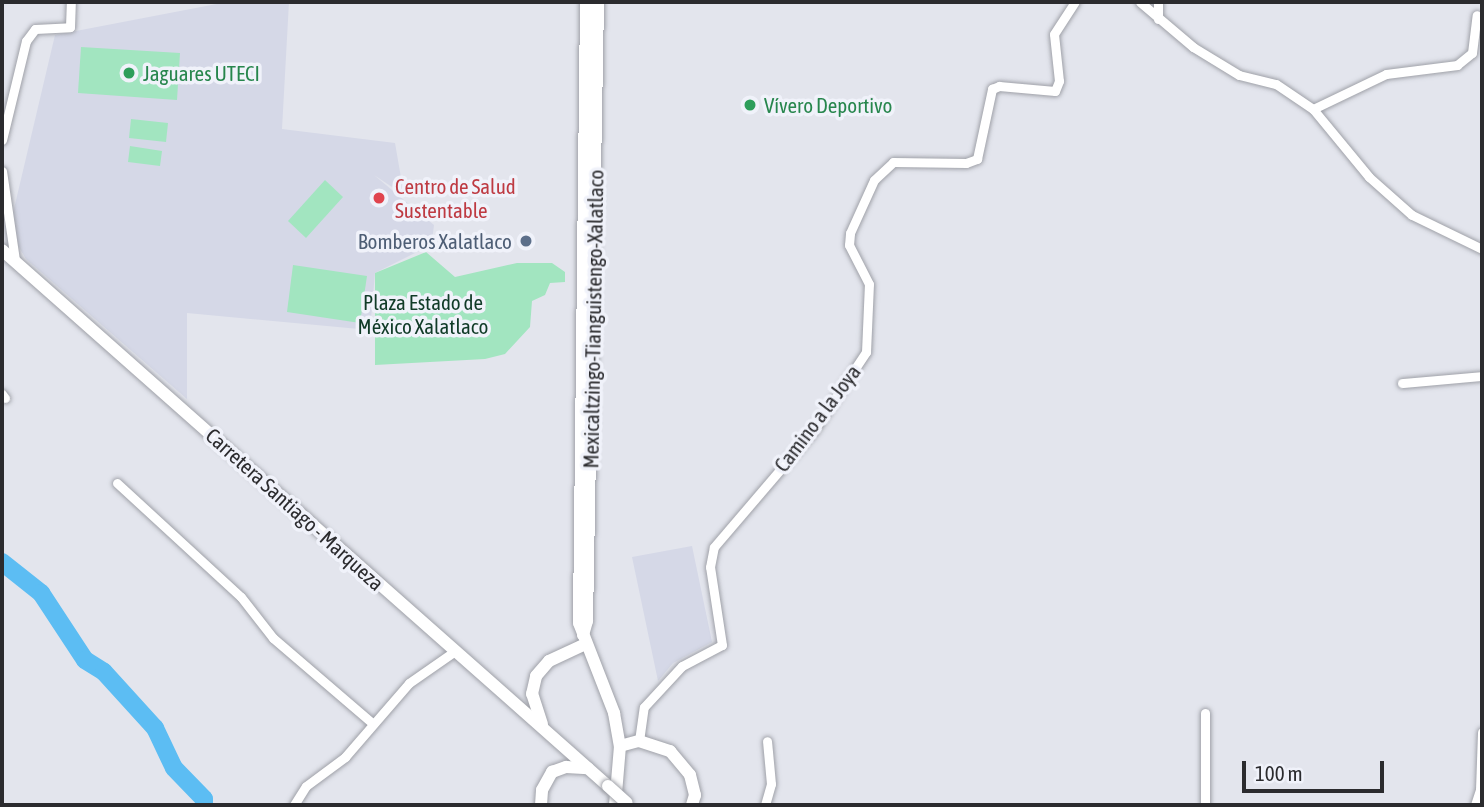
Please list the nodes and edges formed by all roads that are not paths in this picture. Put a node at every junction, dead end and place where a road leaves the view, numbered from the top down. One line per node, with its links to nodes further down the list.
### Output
1 (71, 2): 10 (street)
2 (586, 2): 18 (main road, Mexicaltzingo-Tianguistengo-Xalatlaco)
3 (598, 2): 18 (main road, Mexicaltzingo-Tianguistengo-Xalatlaco)
4 (1075, 2): 24 (street, Camino a la Joya)
5 (1140, 2): 8 (street)
6 (1158, 2): 8 (street)
7 (1477, 15): 9 (street)
8 (1158, 19): 9 (street)
9 (1313, 109): 12 (street)
10 (2, 140)
11 (2, 171): 14 (street)
12 (1482, 249)
13 (2, 250): 14 (main road, Carretera Santiago - Marqueza)
14 (15, 262): 19 (main road, Carretera Santiago - Marqueza)
15 (1482, 376): 16 (street)
16 (1402, 383)
17 (117, 483): 21 (street)
18 (584, 640): 22 (main road); 26 (main road, Mexicaltzingo-Tianguistengo-Xalatlaco)
19 (455, 651): 21 (street); 22 (main road, Carretera Santiago - Marqueza)
20 (1205, 713): 34 (street)
21 (372, 723): 30 (street)
22 (545, 731): 27 (main road, Carretera Santiago - Marqueza)
23 (1482, 732): 28 (street)
24 (639, 741): 26 (main road); 32 (main road)
25 (767, 741): 33 (street)
26 (620, 746): 29 (main road, Mexicaltzingo-Tianguistengo-Xalatlaco)
27 (588, 768): 29 (main road, Carretera Santiago - Marqueza, bridge); 31 (main road)
28 (1481, 790): 35 (street)
29 (624, 804)
30 (294, 805)
31 (541, 805)
32 (692, 805)
33 (765, 805)
34 (1205, 805)
35 (1475, 805)

